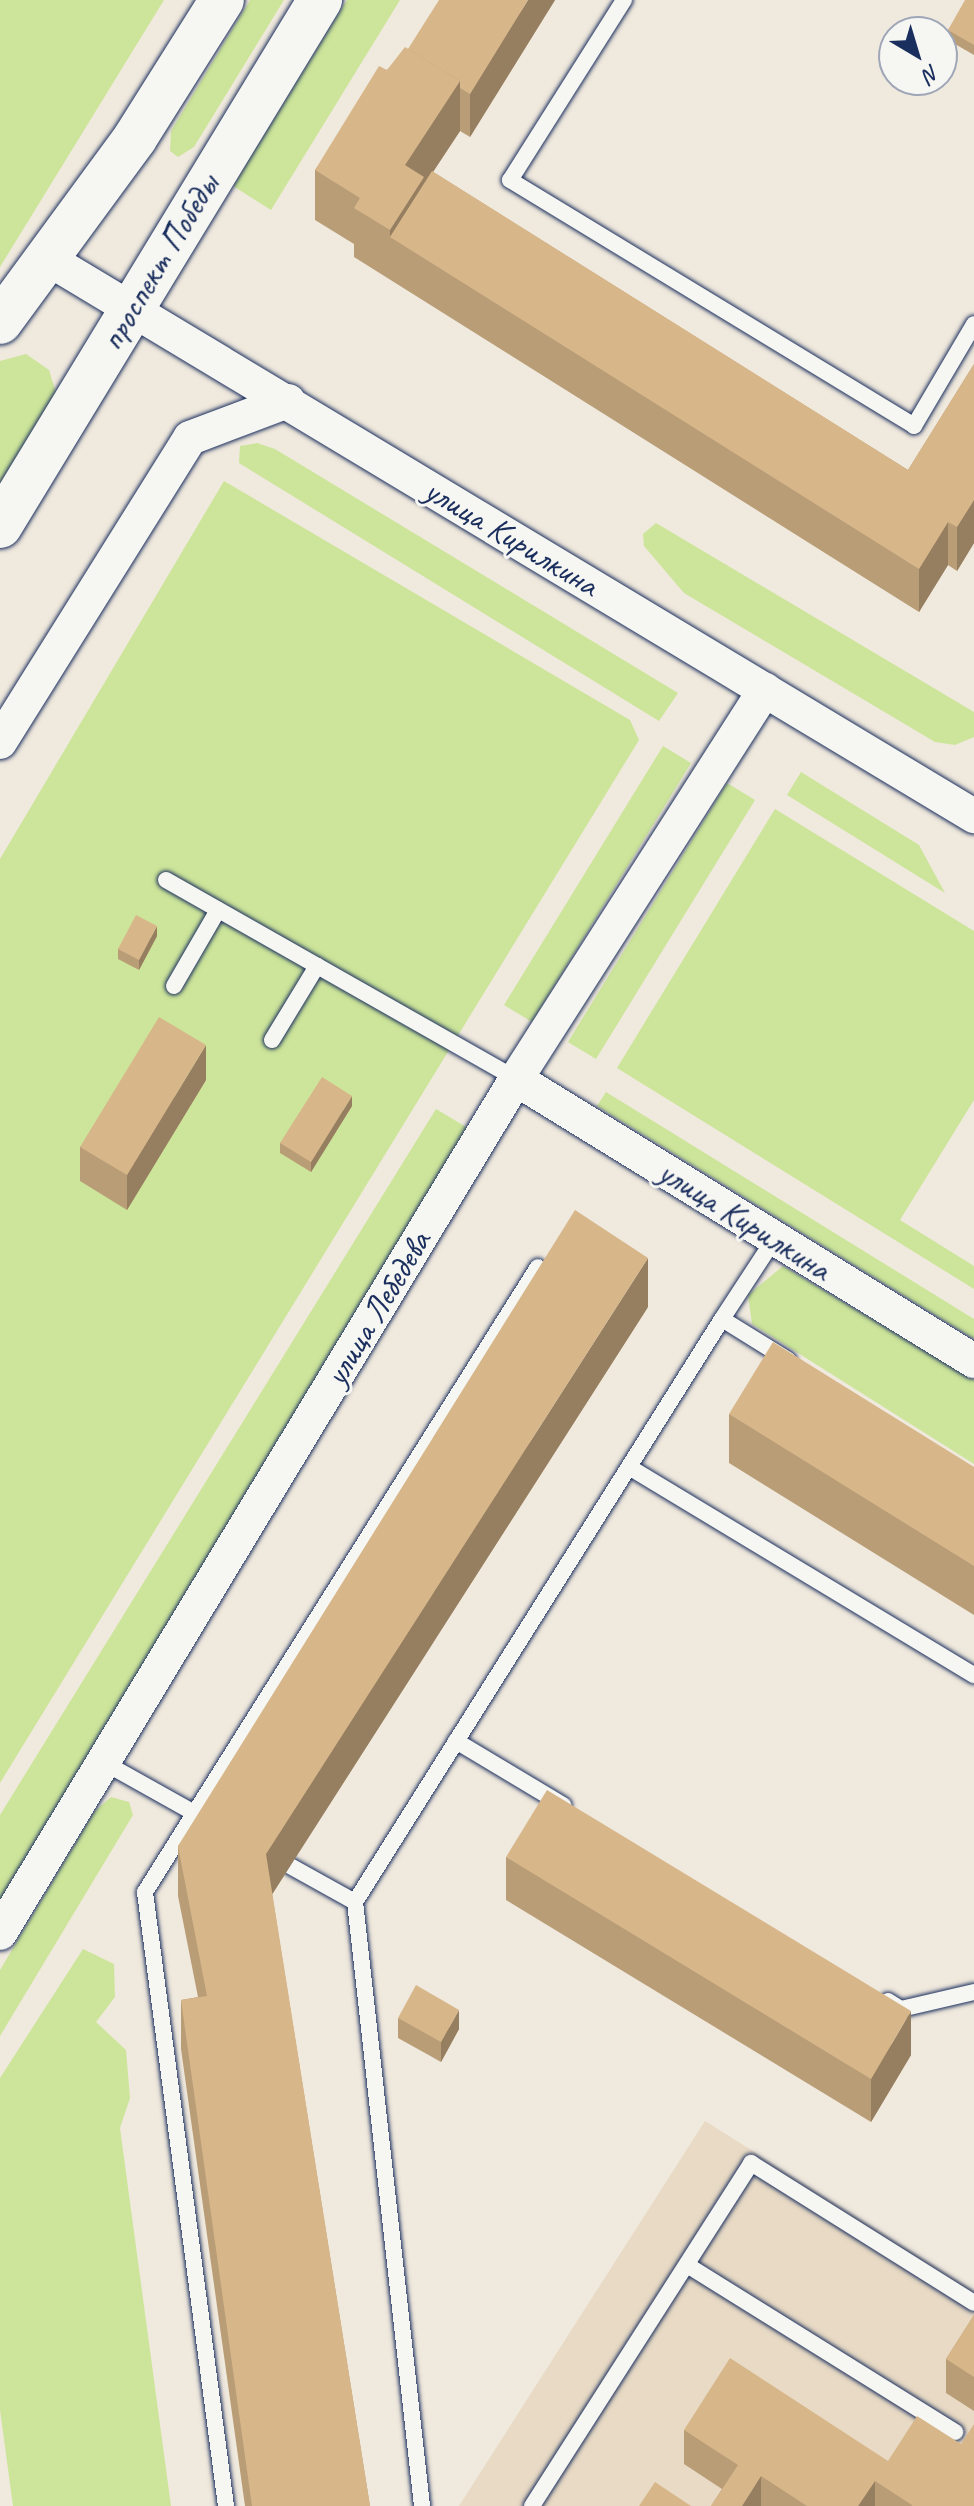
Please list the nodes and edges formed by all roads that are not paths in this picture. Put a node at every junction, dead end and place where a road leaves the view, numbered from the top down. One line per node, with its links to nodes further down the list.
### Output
1 (222, 0): 4 (main road)
2 (320, 0): 5 (main road, проспект Победы)
3 (624, 0): 7 (lane)
4 (48, 259): 5 (street, улица Кирилкина); 6 (main road)
5 (132, 309): 8 (street, улица Кирилкина); 9 (main road, проспект Победы)
6 (0, 322)
7 (974, 324)
8 (288, 401): 10 (street, улица Кирилкина); 11 (street)
9 (0, 526)
10 (765, 690): 12 (street, улица Кирилкина); 18 (street, улица Лебедева)
11 (0, 742)
12 (972, 810)
13 (166, 880): 14 (lane)
14 (218, 910): 15 (lane); 16 (lane)
15 (317, 966): 17 (lane); 18 (lane)
16 (174, 986)
17 (272, 1040)
18 (516, 1079): 19 (street, улица Кирилкина); 27 (street, улица Лебедева)
19 (775, 1238): 21 (lane); 22 (street, улица Кирилкина)
20 (538, 1267): 28 (lane)
21 (722, 1319): 23 (lane); 24 (lane)
22 (974, 1361)
23 (802, 1368)
24 (629, 1467): 25 (lane); 26 (lane)
25 (974, 1675)
26 (456, 1741): 29 (lane); 32 (lane)
27 (103, 1762): 28 (lane); 33 (street, улица Лебедева)
28 (194, 1813): 30 (lane); 39 (lane)
29 (577, 1814)
30 (221, 1828)
31 (290, 1866): 32 (lane)
32 (355, 1902): 40 (lane)
33 (0, 1933)
34 (974, 1992): 35 (lane)
35 (874, 1993)
36 (687, 2265): 37 (lane); 38 (lane); 41 (lane)
37 (974, 2303)
38 (955, 2432)
39 (226, 2506)
40 (422, 2506)
41 (532, 2506)

